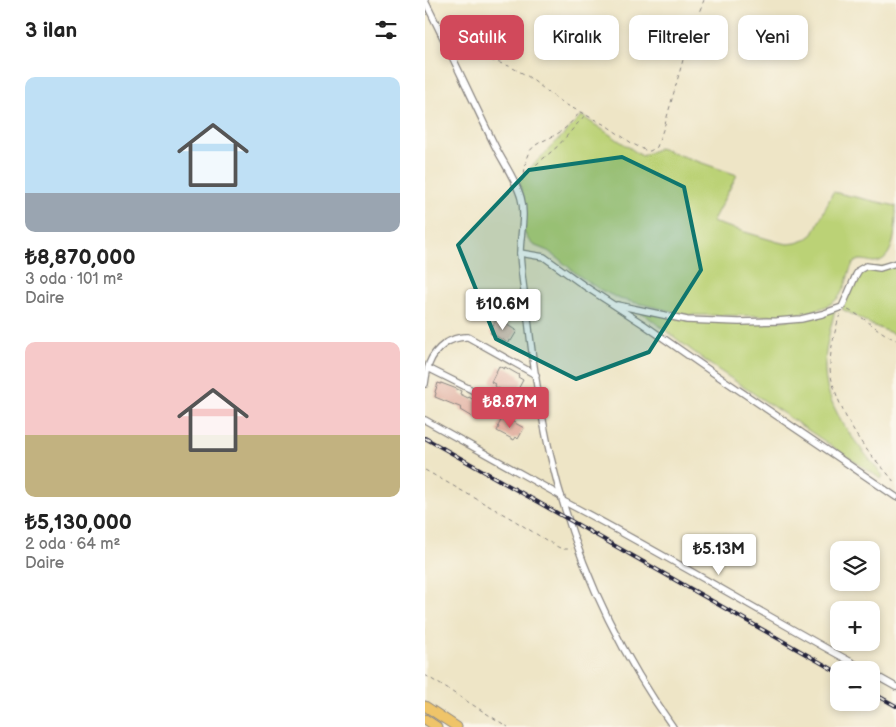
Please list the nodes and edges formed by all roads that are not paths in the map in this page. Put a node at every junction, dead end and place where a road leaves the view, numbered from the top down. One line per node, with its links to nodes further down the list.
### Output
1 (425, 1): 2 (street)
2 (520, 253): 4 (street); 6 (street)
3 (896, 263): 4 (street)
4 (615, 305): 11 (street)
5 (428, 368): 6 (street); 7 (street); 8 (street)
6 (536, 375): 10 (street)
7 (425, 384)
8 (518, 413)
9 (425, 420): 10 (street)
10 (562, 498): 12 (street); 19 (street)
11 (896, 498)
12 (849, 661)
13 (880, 678): 14 (street)
14 (896, 686)
15 (425, 706): 18 (highway)
16 (425, 719): 17 (highway)
17 (437, 727)
18 (457, 727)
19 (673, 727)

